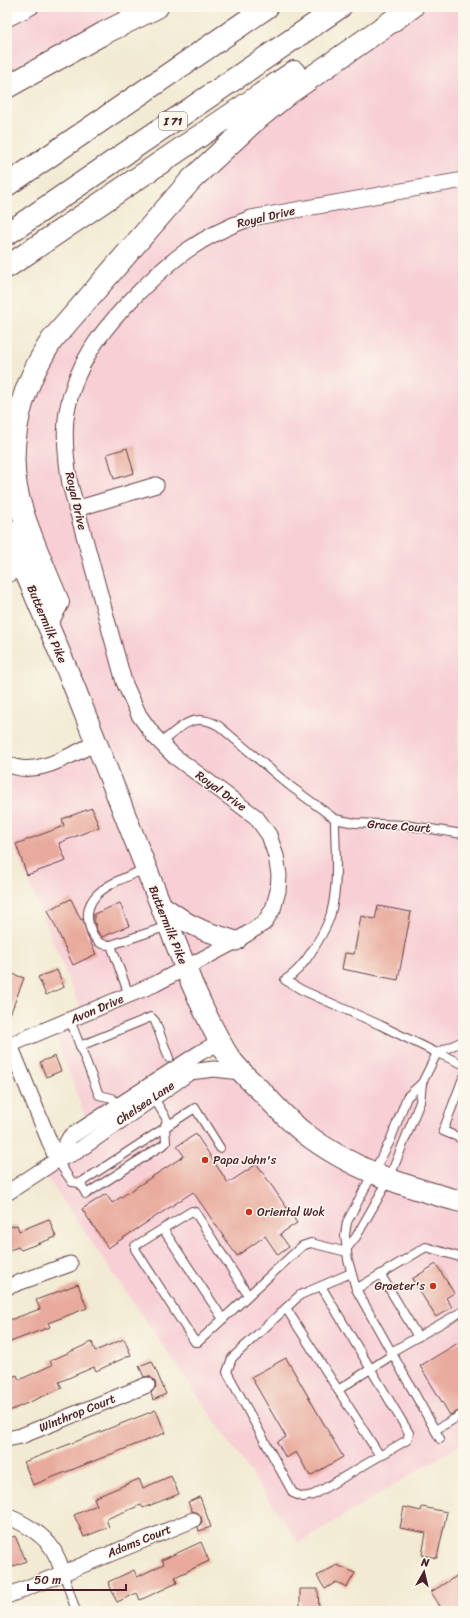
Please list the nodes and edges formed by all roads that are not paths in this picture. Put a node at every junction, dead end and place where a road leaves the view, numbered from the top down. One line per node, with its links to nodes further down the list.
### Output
1 (32, 7): 7 (street)
2 (157, 7): 8 (highway)
3 (267, 7): 10 (highway)
4 (340, 7): 11 (highway, I 71)
5 (390, 7): 12 (highway)
6 (412, 7): 17 (highway)
7 (7, 19)
8 (7, 87)
9 (463, 180): 14 (street, Royal Drive)
10 (7, 185)
11 (7, 234)
12 (7, 267)
13 (156, 485): 14 (street)
14 (76, 509): 19 (street, Royal Drive)
15 (7, 529): 16 (main road, Buttermilk Pike)
16 (15, 568): 17 (main road, Buttermilk Pike)
17 (47, 622): 18 (main road, Buttermilk Pike)
18 (96, 743): 20 (street); 23 (main road, Buttermilk Pike)
19 (161, 743): 21 (lane); 25 (street, Royal Drive)
20 (7, 763)
21 (335, 818): 22 (lane, Grace Court); 34 (lane)
22 (463, 834)
23 (146, 869): 24 (main road, Buttermilk Pike); 26 (lane)
24 (176, 923): 25 (street); 26 (lane); 27 (main road, Buttermilk Pike)
25 (236, 942): 27 (street, Royal Drive)
26 (110, 945): 28 (lane)
27 (186, 969): 28 (street, Avon Drive); 31 (main road, Buttermilk Pike)
28 (129, 995): 29 (street, Avon Drive)
29 (70, 1020): 32 (street, Avon Drive); 33 (lane)
30 (463, 1041): 34 (lane)
31 (220, 1042): 37 (main road, Buttermilk Pike); 41 (street, Chelsea Lane)
32 (9, 1046): 45 (street)
33 (80, 1046): 35 (lane); 41 (lane)
34 (437, 1053): 36 (lane); 39 (lane)
35 (169, 1058)
36 (463, 1064)
37 (240, 1072): 40 (street, Chelsea Lane); 46 (main road, Buttermilk Pike)
38 (463, 1078): 43 (lane)
39 (422, 1083): 46 (lane); 46 (lane)
40 (154, 1098): 42 (lane); 45 (street, Chelsea Lane)
41 (118, 1106): 45 (street, Chelsea Lane)
42 (165, 1126): 44 (lane); 47 (lane); 47 (lane)
43 (463, 1139)
44 (220, 1148)
45 (57, 1160): 47 (lane); 48 (street, Chelsea Lane)
46 (380, 1176): 49 (main road, Buttermilk Pike); 51 (lane); 51 (lane)
47 (80, 1183)
48 (7, 1193)
49 (463, 1202)
50 (163, 1229): 59 (lane); 62 (lane); 62 (lane)
51 (348, 1249): 54 (lane); 59 (lane)
52 (463, 1258): 55 (lane)
53 (70, 1264): 57 (street)
54 (351, 1273): 56 (lane); 58 (lane)
55 (381, 1274): 58 (lane); 63 (lane)
56 (321, 1286): 60 (lane); 65 (lane)
57 (7, 1288)
58 (356, 1289): 64 (lane)
59 (248, 1295): 62 (lane)
60 (286, 1308): 67 (lane); 72 (lane)
61 (463, 1311): 63 (lane)
62 (223, 1319)
63 (418, 1337): 64 (lane)
64 (392, 1353): 65 (lane); 69 (lane)
65 (370, 1368): 67 (lane); 72 (lane)
66 (146, 1385): 70 (street, Winthrop Court)
67 (338, 1390): 72 (lane)
68 (463, 1414): 69 (lane)
69 (435, 1430): 71 (lane)
70 (7, 1439)
71 (440, 1439)
72 (380, 1456)
73 (7, 1516): 75 (street)
74 (193, 1520): 75 (street, Adams Court)
75 (63, 1572): 76 (street, Adams Court); 77 (lane)
76 (7, 1596)
77 (76, 1611)

